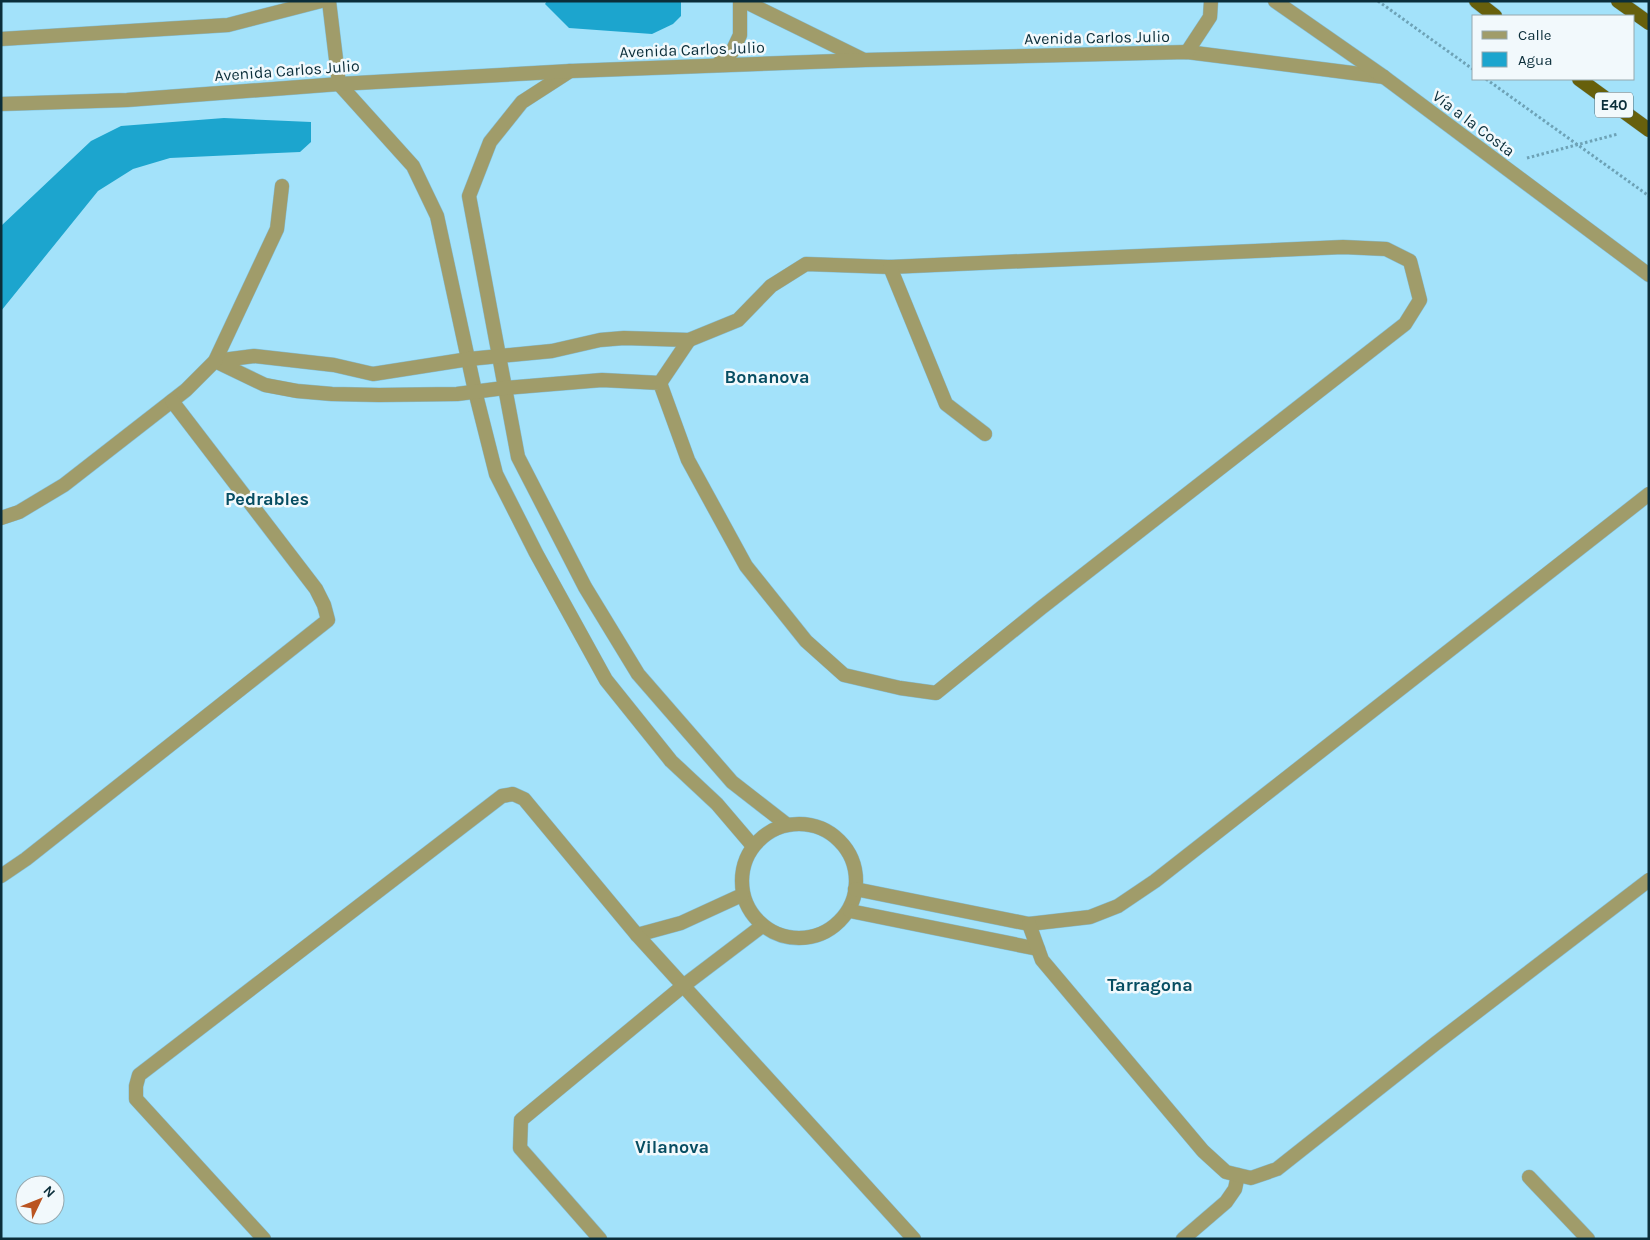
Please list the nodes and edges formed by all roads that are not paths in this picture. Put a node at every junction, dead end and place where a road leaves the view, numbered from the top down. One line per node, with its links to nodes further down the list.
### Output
1 (321, 1): 11 (street)
2 (329, 1): 18 (street)
3 (740, 1): 14 (street)
4 (744, 1): 13 (street)
5 (1210, 1): 12 (street)
6 (1275, 1): 16 (street, Vía a la Costa)
7 (1476, 1): 9 (highway)
8 (1618, 1): 10 (highway)
9 (1494, 15)
10 (1649, 23)
11 (1, 39)
12 (1187, 52): 13 (street, Avenida Carlos Julio); 16 (street, Avenida Carlos Julio)
13 (865, 60): 14 (street, Avenida Carlos Julio)
14 (717, 65): 15 (street, Avenida Carlos Julio)
15 (571, 71): 18 (street, Avenida Carlos Julio); 25 (street)
16 (1384, 77): 23 (street, Vía a la Costa)
17 (1580, 80): 20 (highway, E40)
18 (339, 84): 19 (street, Avenida Carlos Julio); 26 (street)
19 (1, 104)
20 (1646, 128)
21 (282, 186): 27 (street)
22 (890, 267): 24 (street); 28 (street); 32 (street)
23 (1649, 275)
24 (689, 340): 25 (street); 28 (street)
25 (498, 355): 26 (street); 29 (street)
26 (469, 359): 27 (street); 30 (street)
27 (216, 361): 30 (street); 31 (street)
28 (660, 383): 29 (street)
29 (504, 388): 30 (street); 35 (street)
30 (475, 392): 36 (street)
31 (172, 401): 34 (street); 37 (street)
32 (984, 434)
33 (1649, 494): 42 (street)
34 (1, 518)
35 (786, 824): 36 (street); 39 (street)
36 (752, 845): 40 (street)
37 (1, 876)
38 (1649, 880): 47 (street)
39 (855, 889): 41 (street); 42 (street)
40 (742, 895): 43 (street); 44 (street)
41 (850, 911): 43 (street); 45 (street)
42 (1029, 924): 45 (street)
43 (762, 926): 46 (street)
44 (637, 935): 46 (street); 49 (street)
45 (1038, 949): 47 (street)
46 (683, 986): 50 (street); 51 (street)
47 (1238, 1175): 52 (street)
48 (1529, 1176): 53 (street)
49 (264, 1239)
50 (600, 1239)
51 (914, 1239)
52 (1183, 1239)
53 (1588, 1239)

